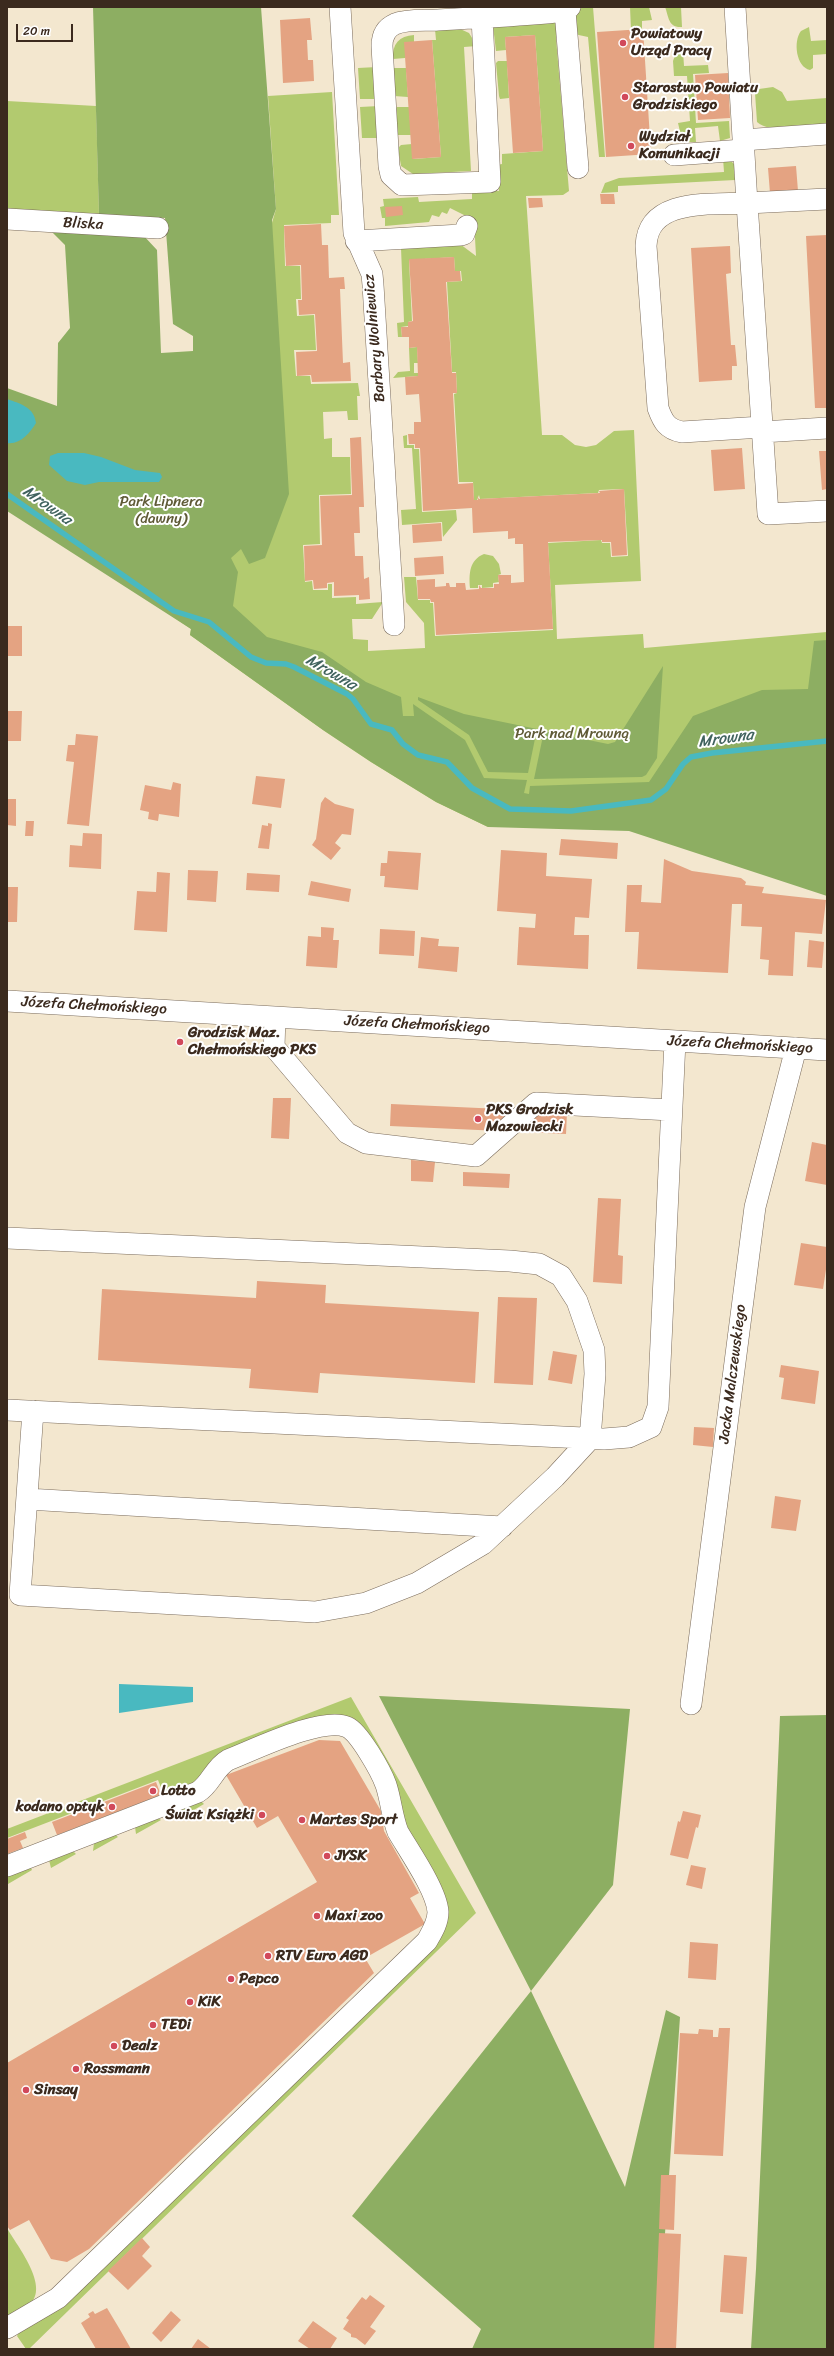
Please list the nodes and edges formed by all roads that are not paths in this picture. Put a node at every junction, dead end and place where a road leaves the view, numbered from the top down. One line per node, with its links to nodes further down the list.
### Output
1 (340, 7): 14 (street, Barbary Wolniewicz)
2 (735, 7): 6 (street)
3 (568, 9): 4 (street); 8 (street)
4 (482, 17): 4 (street)
5 (827, 134): 6 (street)
6 (743, 145): 7 (street); 10 (street)
7 (674, 155)
8 (578, 168)
9 (827, 199): 10 (street)
10 (748, 203): 16 (street); 16 (street)
11 (7, 219): 13 (street, Bliska)
12 (466, 226): 14 (street)
13 (158, 228)
14 (356, 241): 18 (street, Barbary Wolniewicz)
15 (827, 428): 16 (street)
16 (762, 430): 17 (street)
17 (827, 511)
18 (394, 625)
19 (7, 1001): 20 (street, Józefa Chełmońskiego)
20 (274, 1017): 21 (street, Józefa Chełmońskiego); 24 (street)
21 (675, 1041): 22 (street, Józefa Chełmońskiego); 24 (street)
22 (796, 1048): 23 (street, Józefa Chełmońskiego); 31 (street, Jacka Malczewskiego)
23 (827, 1050)
24 (671, 1110): 28 (street)
25 (7, 1238): 28 (street)
26 (7, 1410): 27 (street)
27 (33, 1412): 28 (street); 29 (street)
28 (590, 1439): 30 (street)
29 (27, 1499): 30 (street); 30 (street)
30 (502, 1527)
31 (691, 1704)
32 (7, 1866): 33 (street)
33 (7, 2328)

